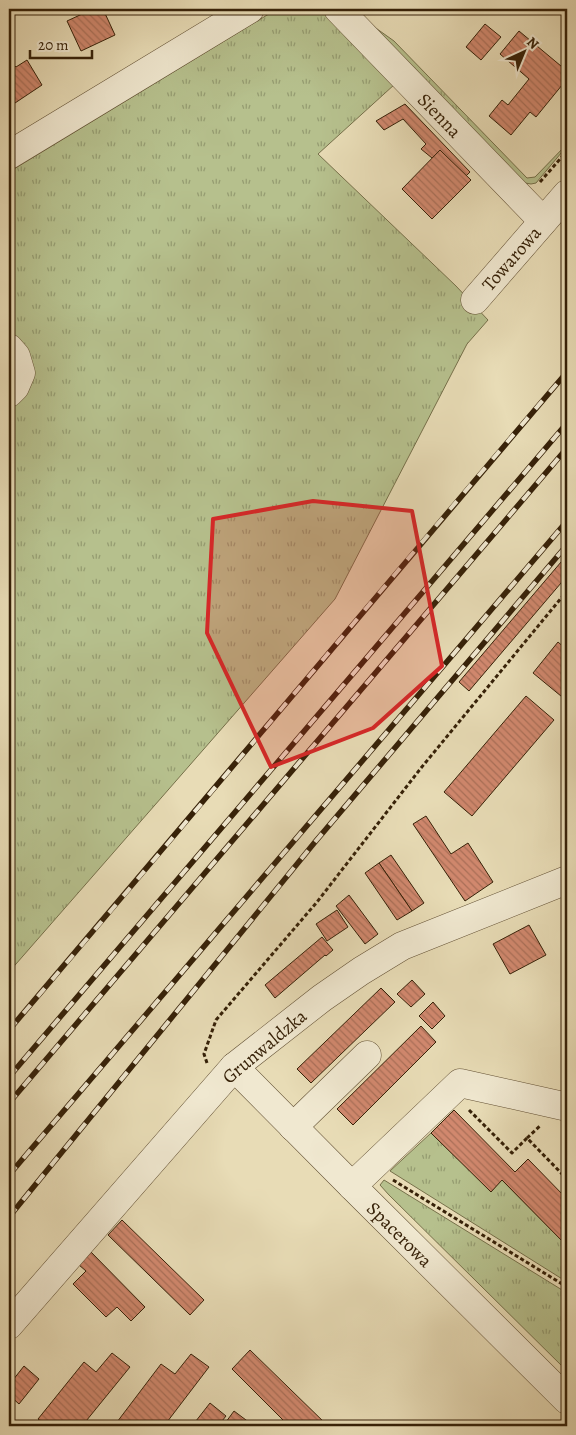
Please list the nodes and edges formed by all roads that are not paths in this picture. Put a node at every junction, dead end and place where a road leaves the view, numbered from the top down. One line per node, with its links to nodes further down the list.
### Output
1 (250, 9): 3 (street)
2 (338, 9): 5 (street, Sienna)
3 (9, 155)
4 (567, 194): 5 (street, Towarowa)
5 (543, 221): 6 (street, Towarowa)
6 (475, 300)
7 (9, 348): 8 (street)
8 (9, 393)
9 (567, 880): 11 (street, Grunwaldzka)
10 (368, 1055): 13 (street)
11 (234, 1067): 13 (street, Spacerowa); 15 (street, Grunwaldzka)
12 (563, 1106): 14 (street)
13 (293, 1127): 14 (street, Spacerowa)
14 (352, 1186): 16 (street, Spacerowa)
15 (9, 1325)
16 (567, 1400)

